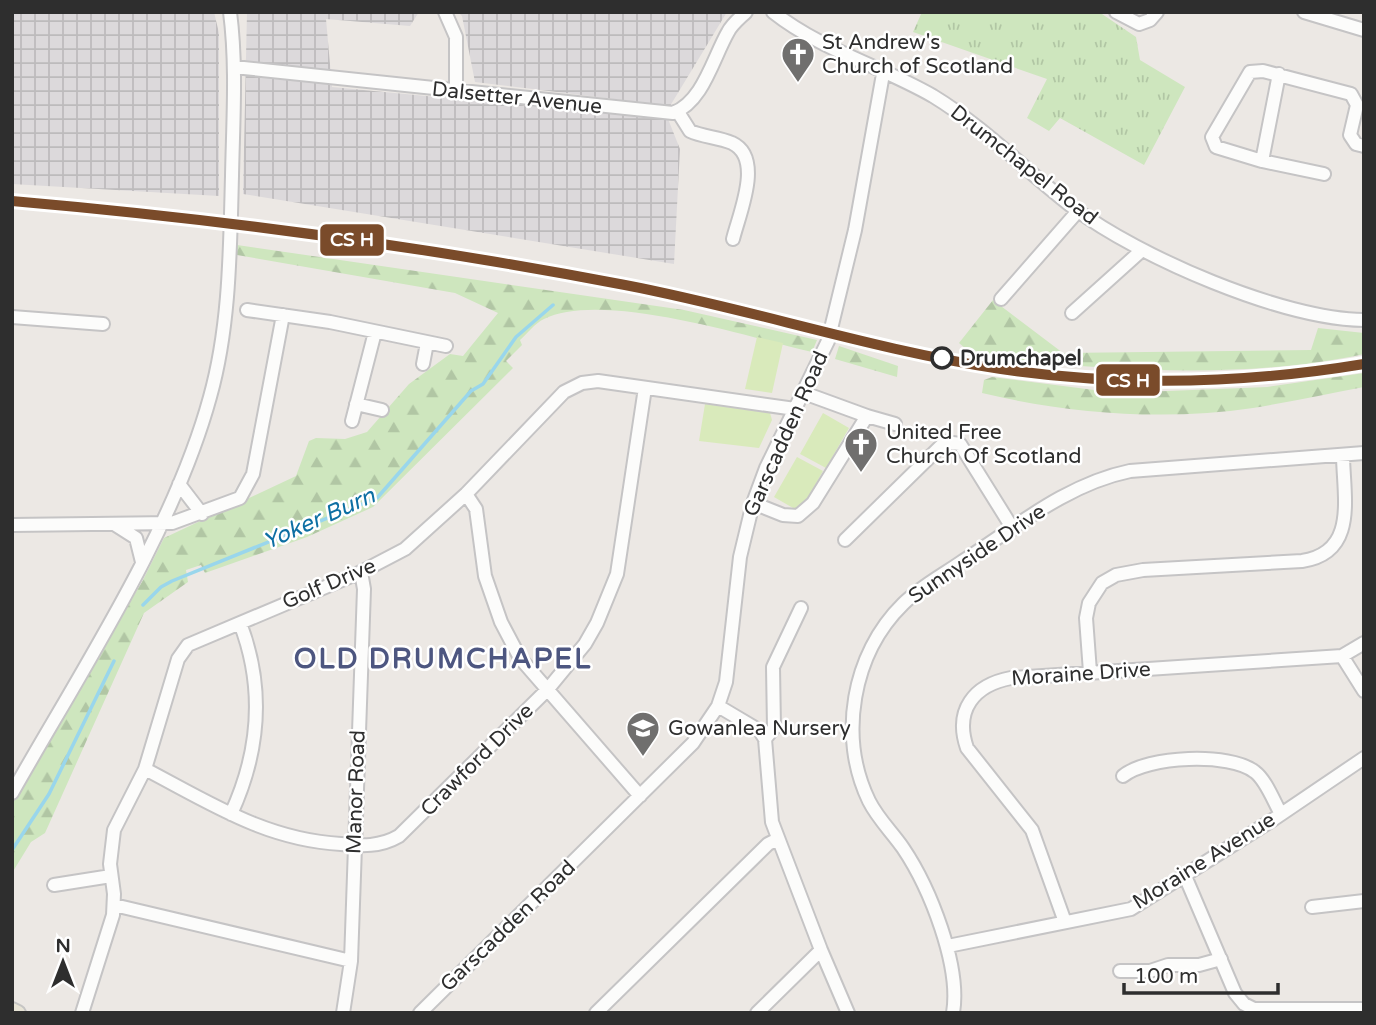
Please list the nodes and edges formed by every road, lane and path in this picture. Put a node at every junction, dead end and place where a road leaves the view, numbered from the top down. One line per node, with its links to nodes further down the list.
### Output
1 (230, 12): 9 (street)
2 (445, 12): 12 (street)
3 (746, 12): 13 (street)
4 (773, 12): 10 (street)
5 (1116, 12): 6 (street)
6 (1157, 12)
7 (1304, 12): 8 (street)
8 (1364, 30)
9 (234, 67): 12 (street, Dalsetter Avenue); 41 (street)
10 (883, 74): 17 (street, Drumchapel Road); 32 (street, Garscadden Road)
11 (1279, 74): 14 (street); 15 (street); 15 (street)
12 (456, 92): 13 (street, Dalsetter Avenue)
13 (678, 111): 18 (street)
14 (1364, 146)
15 (1262, 161): 16 (street)
16 (1324, 174)
17 (1078, 211): 19 (street, Drumchapel Road); 20 (street)
18 (733, 239)
19 (1142, 250): 22 (street); 25 (street, Drumchapel Road)
20 (1001, 299)
21 (247, 310): 23 (street)
22 (1072, 313)
23 (283, 315): 27 (street); 44 (street)
24 (12, 317): 26 (street)
25 (1364, 320)
26 (103, 324)
27 (374, 332): 28 (street); 33 (street)
28 (427, 342): 29 (street); 30 (street)
29 (446, 346)
30 (423, 363)
31 (645, 388): 34 (street, Golf Drive); 42 (street, Golf Drive); 57 (street, Crawford Drive)
32 (804, 393): 34 (street, Garscadden Road); 36 (street)
33 (356, 404): 35 (street); 37 (street)
34 (795, 409): 43 (street, Garscadden Road)
35 (382, 410)
36 (867, 416): 38 (street); 43 (street)
37 (352, 421)
38 (895, 424)
39 (1364, 453): 40 (street, Sunnyside Drive)
40 (1343, 457): 48 (street, Sunnyside Drive); 56 (street)
41 (179, 484): 44 (street); 46 (street)
42 (466, 494): 51 (street, Golf Drive); 57 (street)
43 (753, 503): 59 (street, Garscadden Road)
44 (202, 514): 46 (street)
45 (114, 524): 46 (street); 47 (street); 50 (street)
46 (161, 524): 50 (street)
47 (12, 525)
48 (1013, 529): 49 (street); 77 (street, Sunnyside Drive)
49 (845, 540)
50 (142, 563): 64 (street)
51 (361, 572): 53 (street, Golf Drive); 69 (street, Manor Road)
52 (802, 608): 60 (street)
53 (240, 623): 62 (street, Golf Drive); 66 (street)
54 (1364, 643): 55 (street, Moraine Drive)
55 (1342, 656): 56 (street, Moraine Drive); 58 (street)
56 (1090, 672): 76 (street, Moraine Drive)
57 (548, 689): 65 (street); 69 (street, Crawford Drive)
58 (1364, 691)
59 (718, 706): 60 (street); 65 (street, Garscadden Road)
60 (765, 738): 68 (street)
61 (1364, 758): 67 (street, Moraine Avenue)
62 (145, 769): 66 (street, Crawford Drive); 70 (street, Golf Drive)
63 (1123, 776): 67 (street)
64 (12, 793)
65 (640, 796): 87 (street, Garscadden Road)
66 (231, 814): 69 (street, Crawford Drive)
67 (1281, 814): 71 (street, Moraine Avenue)
68 (778, 839): 78 (street); 88 (street)
69 (354, 845): 80 (street, Manor Road)
70 (111, 876): 72 (street); 74 (street, Golf Drive)
71 (1185, 876): 76 (street, Moraine Avenue); 79 (street)
72 (54, 885)
73 (1364, 901): 75 (street)
74 (114, 905): 80 (street); 85 (street, Golf Drive)
75 (1312, 907)
76 (1065, 922): 77 (street, Moraine Avenue)
77 (948, 946): 91 (street, Sunnyside Drive)
78 (821, 950): 89 (street); 90 (street)
79 (1221, 959): 81 (street); 82 (street)
80 (351, 961): 86 (street, Manor Road)
81 (1120, 971)
82 (1364, 1009)
83 (12, 1010): 84 (main road)
84 (18, 1013)
85 (82, 1013)
86 (343, 1013)
87 (420, 1013)
88 (596, 1013)
89 (757, 1013)
90 (848, 1013)
91 (954, 1013)

